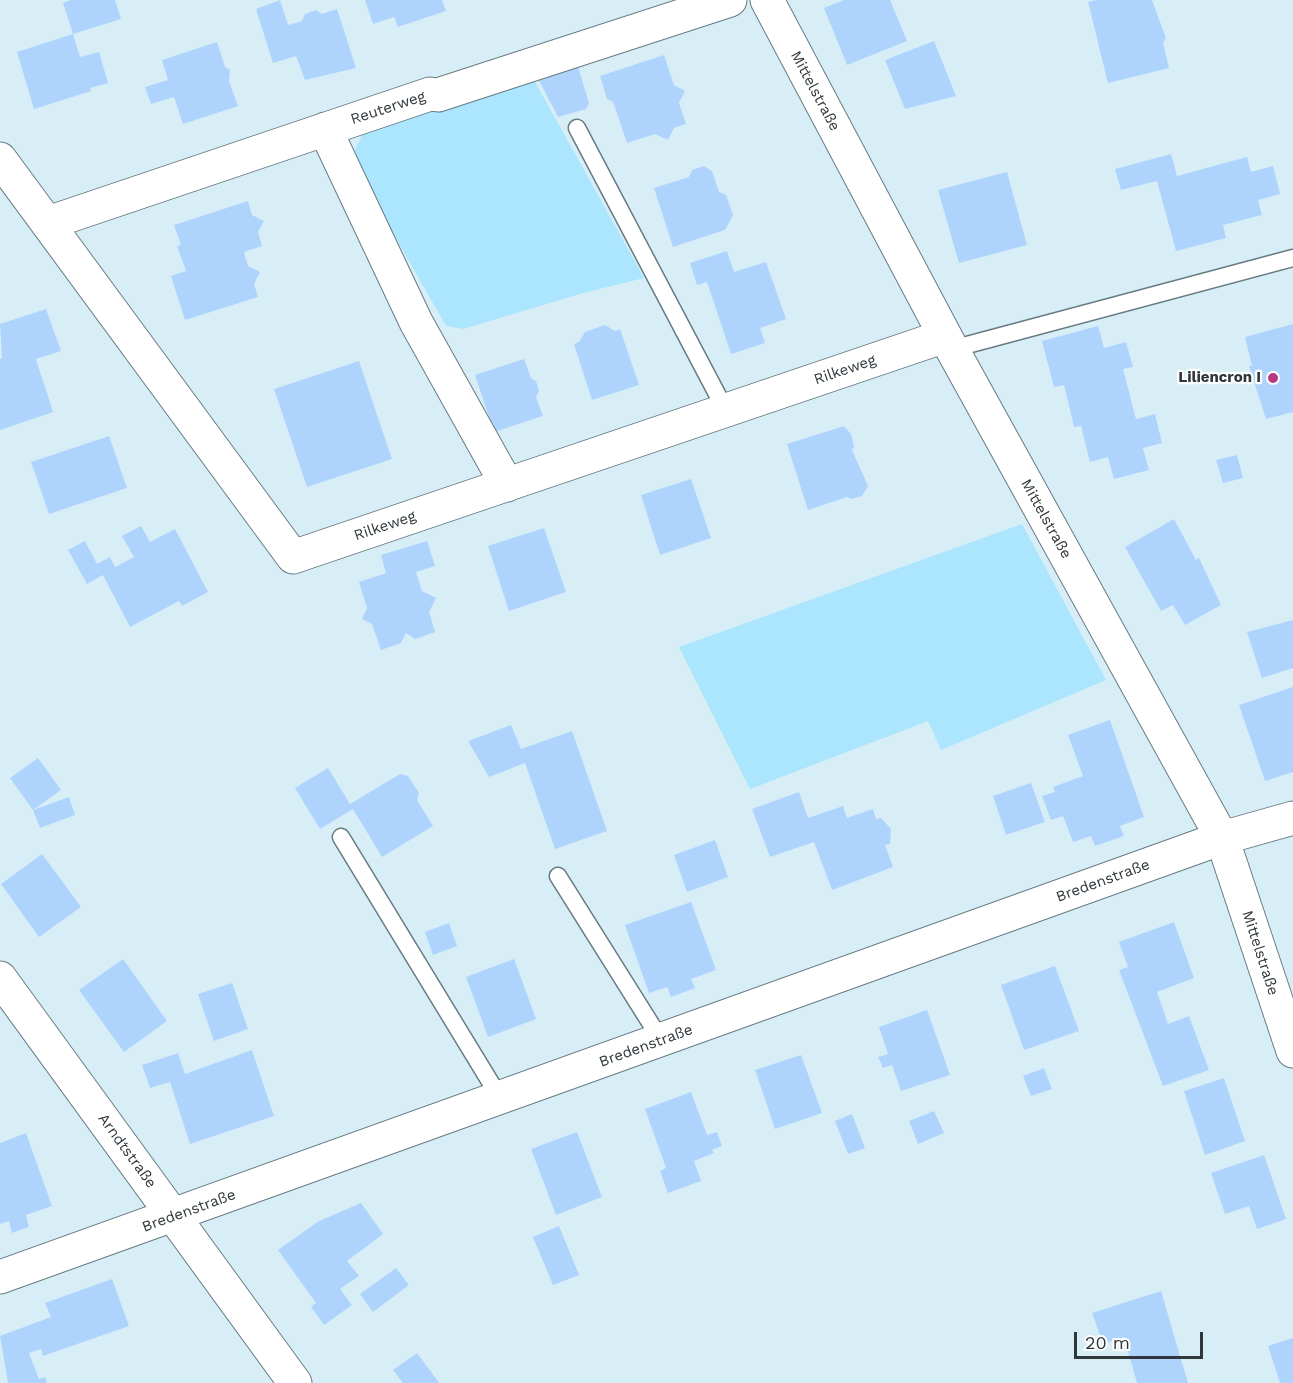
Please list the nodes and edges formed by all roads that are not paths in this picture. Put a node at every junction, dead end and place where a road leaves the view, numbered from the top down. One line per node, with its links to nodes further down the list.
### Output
1 (730, 0): 4 (street, Reuterweg)
2 (766, 0): 8 (street, Mittelstraße)
3 (577, 128): 9 (lane)
4 (324, 129): 6 (street, Reuterweg); 10 (street)
5 (0, 159): 6 (street, Rilkeweg)
6 (48, 224): 10 (street, Rilkeweg)
7 (1293, 258): 8 (lane)
8 (949, 343): 9 (street, Rilkeweg); 13 (street, Mittelstraße)
9 (726, 411): 10 (street, Rilkeweg)
10 (507, 485)
11 (1293, 818): 13 (street, Bredenstraße)
12 (341, 837): 18 (lane)
13 (1222, 838): 16 (street, Bredenstraße); 17 (street, Mittelstraße)
14 (558, 876): 16 (lane)
15 (0, 978): 19 (street, Arndtstraße)
16 (661, 1040): 18 (street, Bredenstraße)
17 (1293, 1051)
18 (500, 1098): 19 (street, Bredenstraße)
19 (174, 1216): 20 (street, Bredenstraße); 21 (street, Arndtstraße)
20 (0, 1277)
21 (296, 1383)

